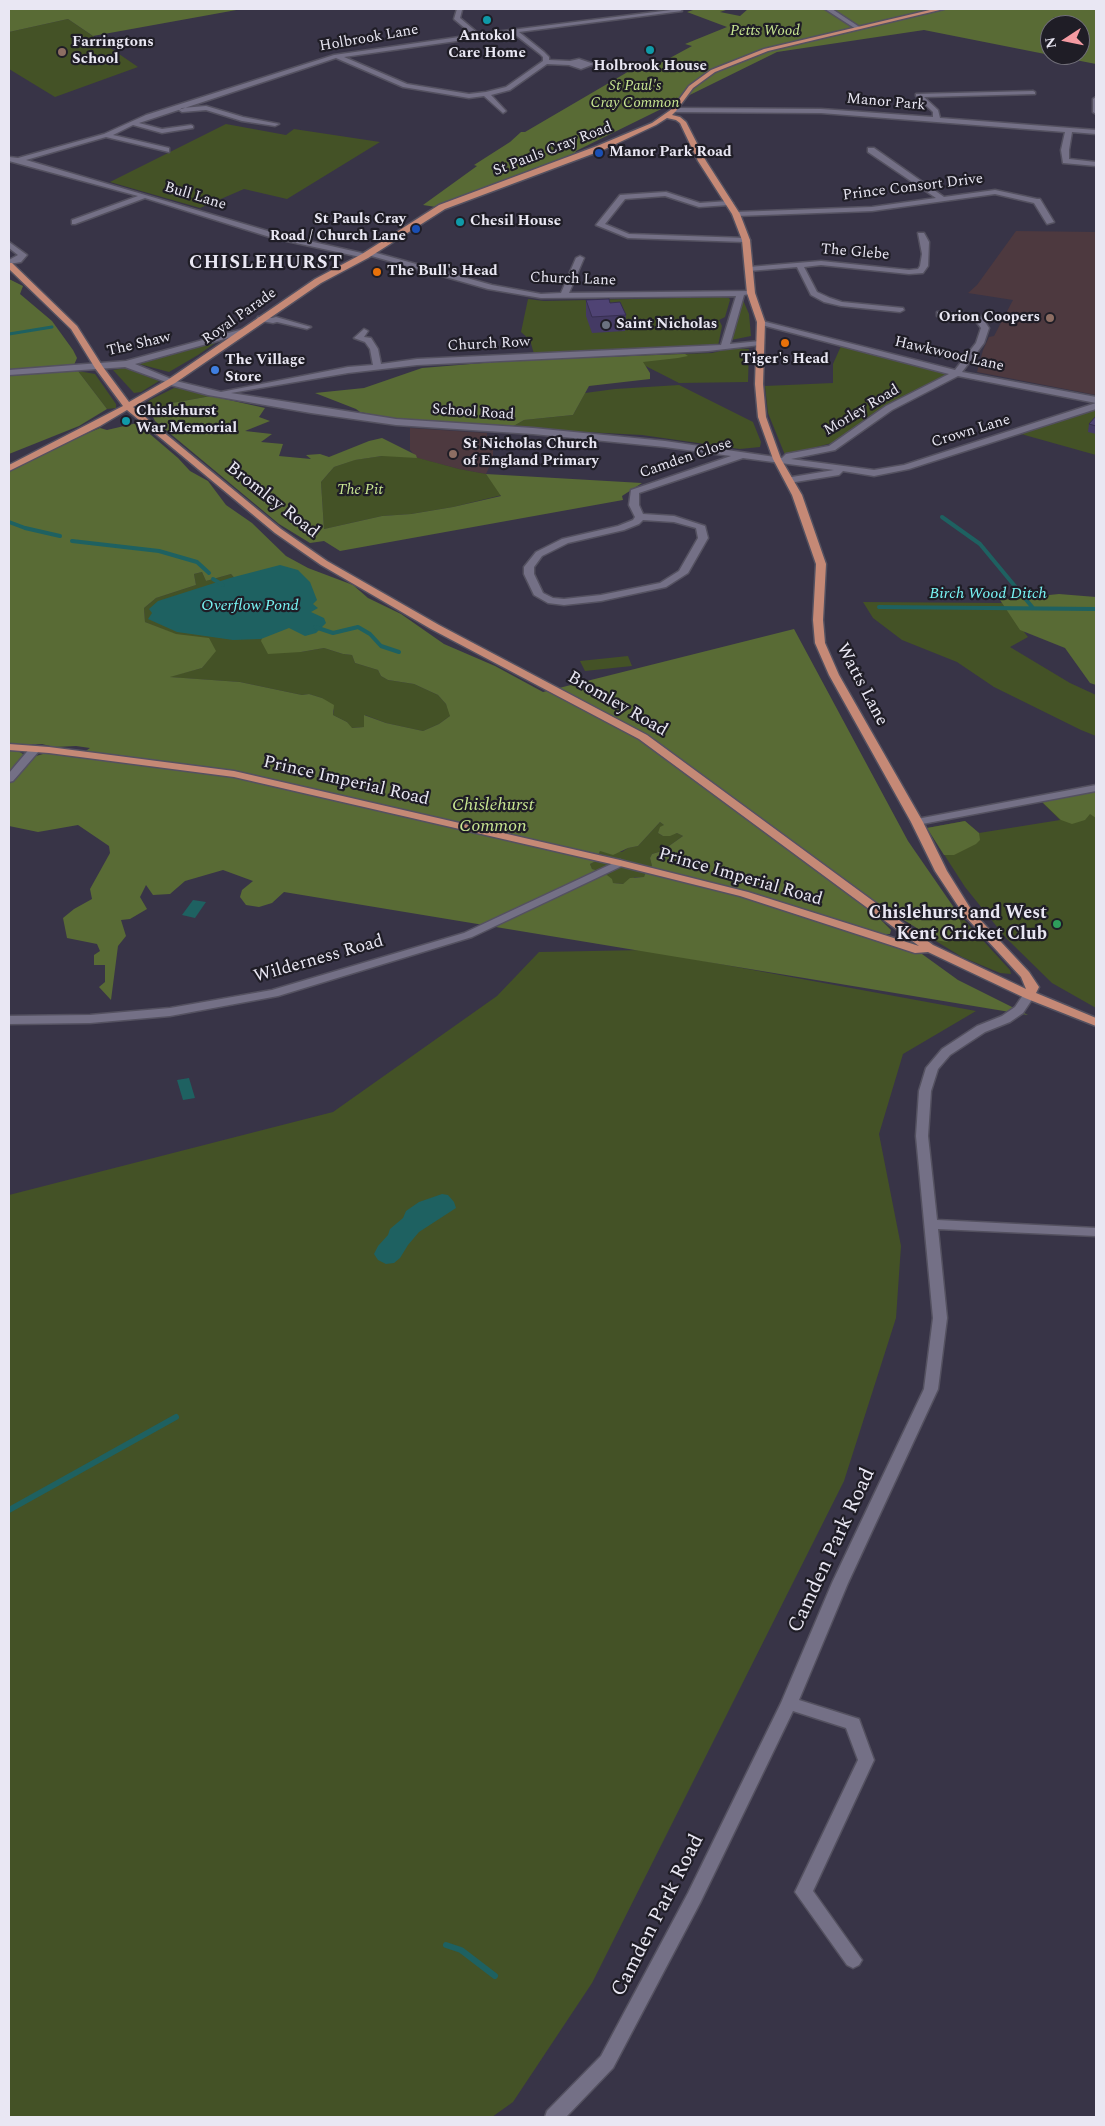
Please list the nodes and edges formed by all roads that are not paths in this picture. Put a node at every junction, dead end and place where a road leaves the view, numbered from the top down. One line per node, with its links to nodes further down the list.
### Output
1 (828, 9): 5 (street)
2 (941, 9): 5 (main road, St Pauls Cray Road)
3 (459, 10): 7 (street)
4 (679, 11): 6 (street, Holbrook Lane)
5 (858, 28): 14 (main road, St Pauls Cray Road)
6 (513, 30): 7 (street, Holbrook Lane); 9 (street)
7 (477, 35): 8 (street, Holbrook Lane)
8 (336, 56): 12 (street); 16 (street, Holbrook Lane)
9 (546, 62): 10 (street); 12 (street)
10 (570, 63)
11 (1033, 93): 19 (street)
12 (486, 94): 15 (street)
13 (1096, 99): 17 (street)
14 (674, 110): 18 (main road, St Pauls Cray Road); 19 (street, Manor Park)
15 (503, 111)
16 (160, 112): 20 (street, Holbrook Lane); 21 (street)
17 (1096, 112)
18 (666, 116): 33 (main road); 40 (main road, St Pauls Cray Road)
19 (937, 121): 23 (street, Manor Park)
20 (133, 124): 22 (street); 25 (street, Holbrook Lane)
21 (275, 124)
22 (191, 127)
23 (1068, 130): 24 (street, Manor Park); 30 (street)
24 (1096, 132)
25 (106, 134): 26 (street); 29 (street, Holbrook Lane)
26 (166, 150)
27 (871, 150): 32 (street)
28 (9, 159): 29 (street)
29 (18, 160): 31 (street, Bull Lane)
30 (1096, 164)
31 (146, 196): 35 (street); 40 (street, Bull Lane)
32 (942, 198): 34 (street, Prince Consort Drive); 36 (street, Prince Consort Drive)
33 (729, 203): 34 (main road); 38 (street)
34 (736, 214): 38 (main road)
35 (75, 222)
36 (1050, 222)
37 (921, 235): 43 (street, The Glebe)
38 (746, 240): 44 (main road)
39 (9, 244): 42 (street)
40 (367, 254): 46 (street, Church Lane); 49 (main road, Royal Parade)
41 (580, 258): 46 (street)
42 (9, 263): 59 (main road, Bromley Road)
43 (800, 264): 44 (street, The Glebe); 47 (street)
44 (750, 269): 45 (main road)
45 (746, 293): 46 (street, Church Lane); 50 (main road, Watts Lane); 56 (street)
46 (563, 297)
47 (900, 310)
48 (940, 314): 61 (street)
49 (261, 318): 51 (street); 52 (main road, Royal Parade)
50 (761, 322): 54 (street, Hawkwood Lane); 55 (main road, Watts Lane)
51 (307, 327)
52 (243, 331): 57 (street, The Shaw); 62 (main road, Royal Parade)
53 (364, 331): 58 (street)
54 (796, 331): 55 (street, Hawkwood Lane); 61 (street, Hawkwood Lane)
55 (760, 339): 56 (street, Church Row); 68 (main road, Watts Lane)
56 (725, 347): 58 (street, Church Row)
57 (126, 364): 59 (street, The Shaw); 62 (street, School Road)
58 (377, 366): 63 (street, Church Row)
59 (99, 368): 60 (street, The Shaw); 66 (main road, Bromley Road)
60 (9, 373)
61 (957, 373): 64 (street, Hawkwood Lane); 68 (street, Morley Road)
62 (171, 381): 63 (street, School Road); 66 (main road, Royal Parade)
63 (221, 394): 67 (street, School Road)
64 (1096, 400)
65 (1096, 406): 70 (street, Crown Lane)
66 (128, 407): 69 (main road, Royal Parade); 79 (main road, Bromley Road)
67 (745, 454): 68 (street, School Road); 72 (street, Camden Close)
68 (777, 459): 70 (street, Crown Lane); 71 (main road, Watts Lane)
69 (9, 468)
70 (852, 470): 71 (street, Crown Lane)
71 (790, 480): 77 (main road, Watts Lane)
72 (640, 517): 72 (street)
73 (9, 747): 74 (main road, Prince Imperial Road)
74 (36, 749): 75 (street); 78 (main road, Prince Imperial Road)
75 (9, 779)
76 (1096, 788): 77 (street)
77 (918, 822): 80 (main road, Watts Lane)
78 (620, 862): 79 (main road, Prince Imperial Road); 81 (street, Wilderness Road)
79 (929, 948): 80 (main road, Bromley Road)
80 (1029, 995): 82 (main road, Bromley Road); 83 (street, Camden Park Road)
81 (9, 1020)
82 (1096, 1022)
83 (932, 1224): 84 (street); 85 (street, Camden Park Road)
84 (1096, 1232)
85 (789, 1703): 86 (street); 87 (street, Camden Park Road)
86 (853, 1960)
87 (554, 2117)

